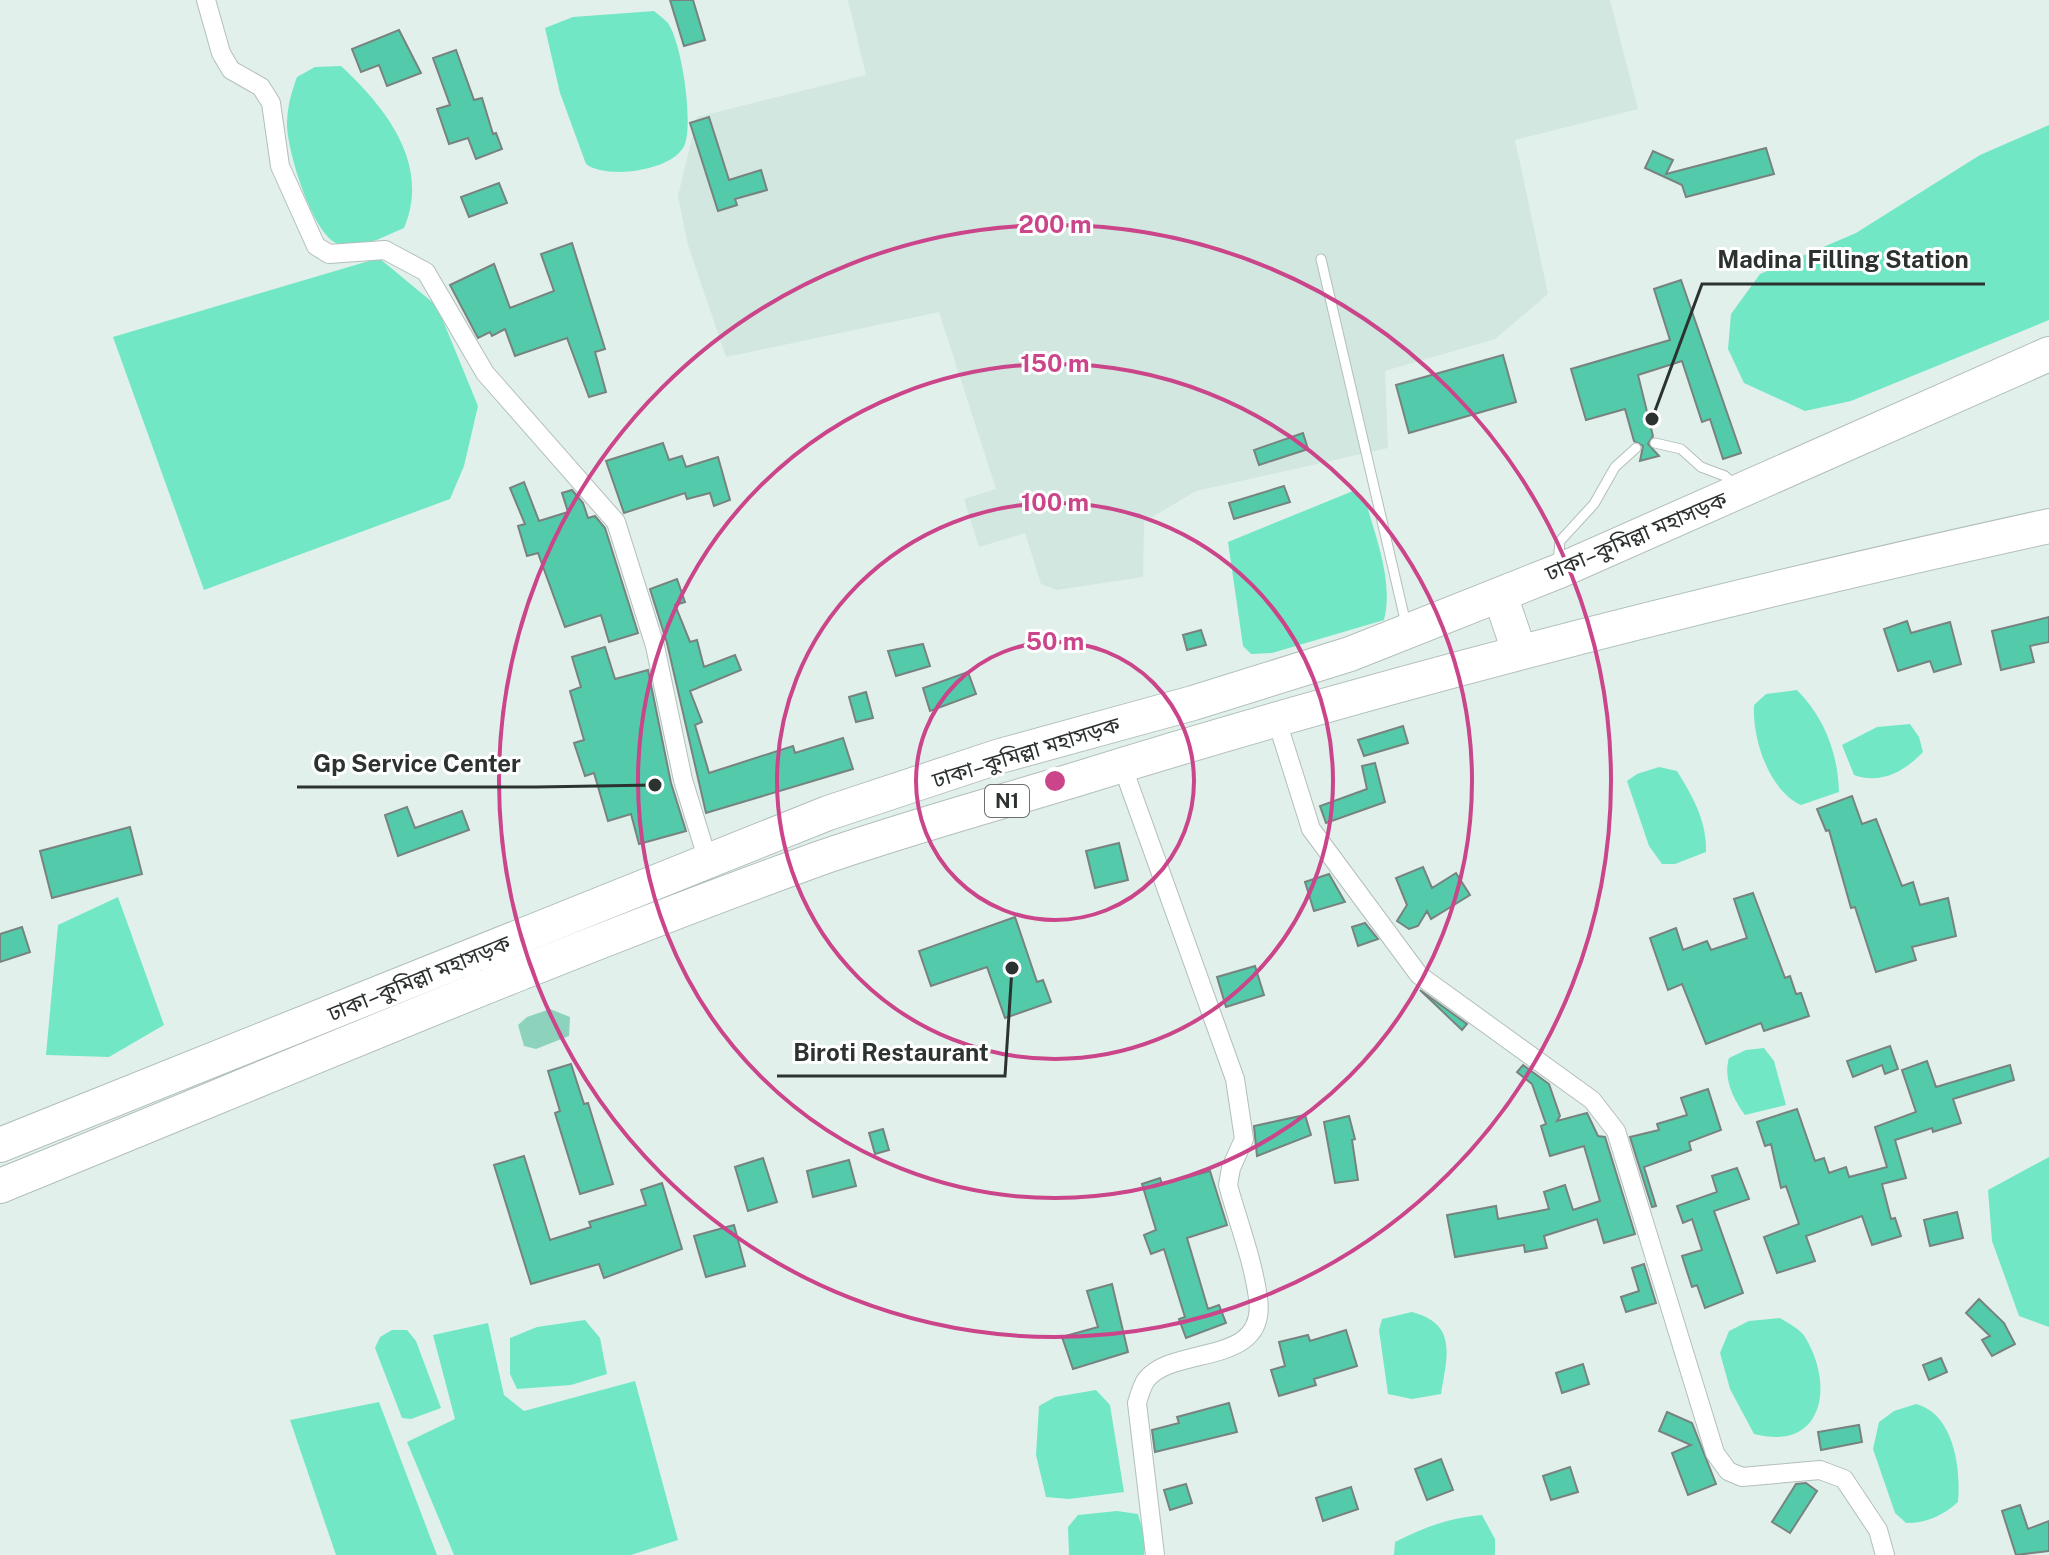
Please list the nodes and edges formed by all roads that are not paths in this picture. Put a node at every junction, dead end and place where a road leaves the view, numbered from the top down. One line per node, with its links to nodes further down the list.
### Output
1 (206, 0): 14 (street)
2 (1321, 259): 10 (lane)
3 (2049, 354): 6 (highway, ঢাকা–কুমিল্লা মহাসড়ক / N1)
4 (1655, 443): 6 (lane)
5 (1636, 448): 8 (lane)
6 (1742, 491): 8 (highway, ঢাকা–কুমিল্লা মহাসড়ক / N1)
7 (2049, 526): 11 (highway, ঢাকা–কুমিল্লা মহাসড়ক / N1)
8 (1559, 571): 9 (highway, ঢাকা–কুমিল্লা মহাসড়ক / N1)
9 (1500, 595): 10 (highway, ঢাকা–কুমিল্লা মহাসড়ক / N1); 11 (highway)
10 (1407, 631): 14 (highway, ঢাকা–কুমিল্লা মহাসড়ক / N1)
11 (1519, 651): 12 (highway, ঢাকা–কুমিল্লা মহাসড়ক / N1)
12 (1276, 718): 13 (highway, ঢাকা–কুমিল্লা মহাসড়ক / N1); 19 (street)
13 (1122, 765): 15 (highway, ঢাকা–কুমিল্লা মহাসড়ক / N1); 18 (street)
14 (708, 861): 15 (highway, ঢাকা–কুমিল্লা মহাসড়ক / N1)
15 (450, 985): 16 (highway, ঢাকা–কুমিল্লা মহাসড়ক / N1); 17 (highway, ঢাকা–কুমিল্লা মহাসড়ক / N1)
16 (0, 1145)
17 (0, 1186)
18 (1155, 1555)
19 (1885, 1555)

